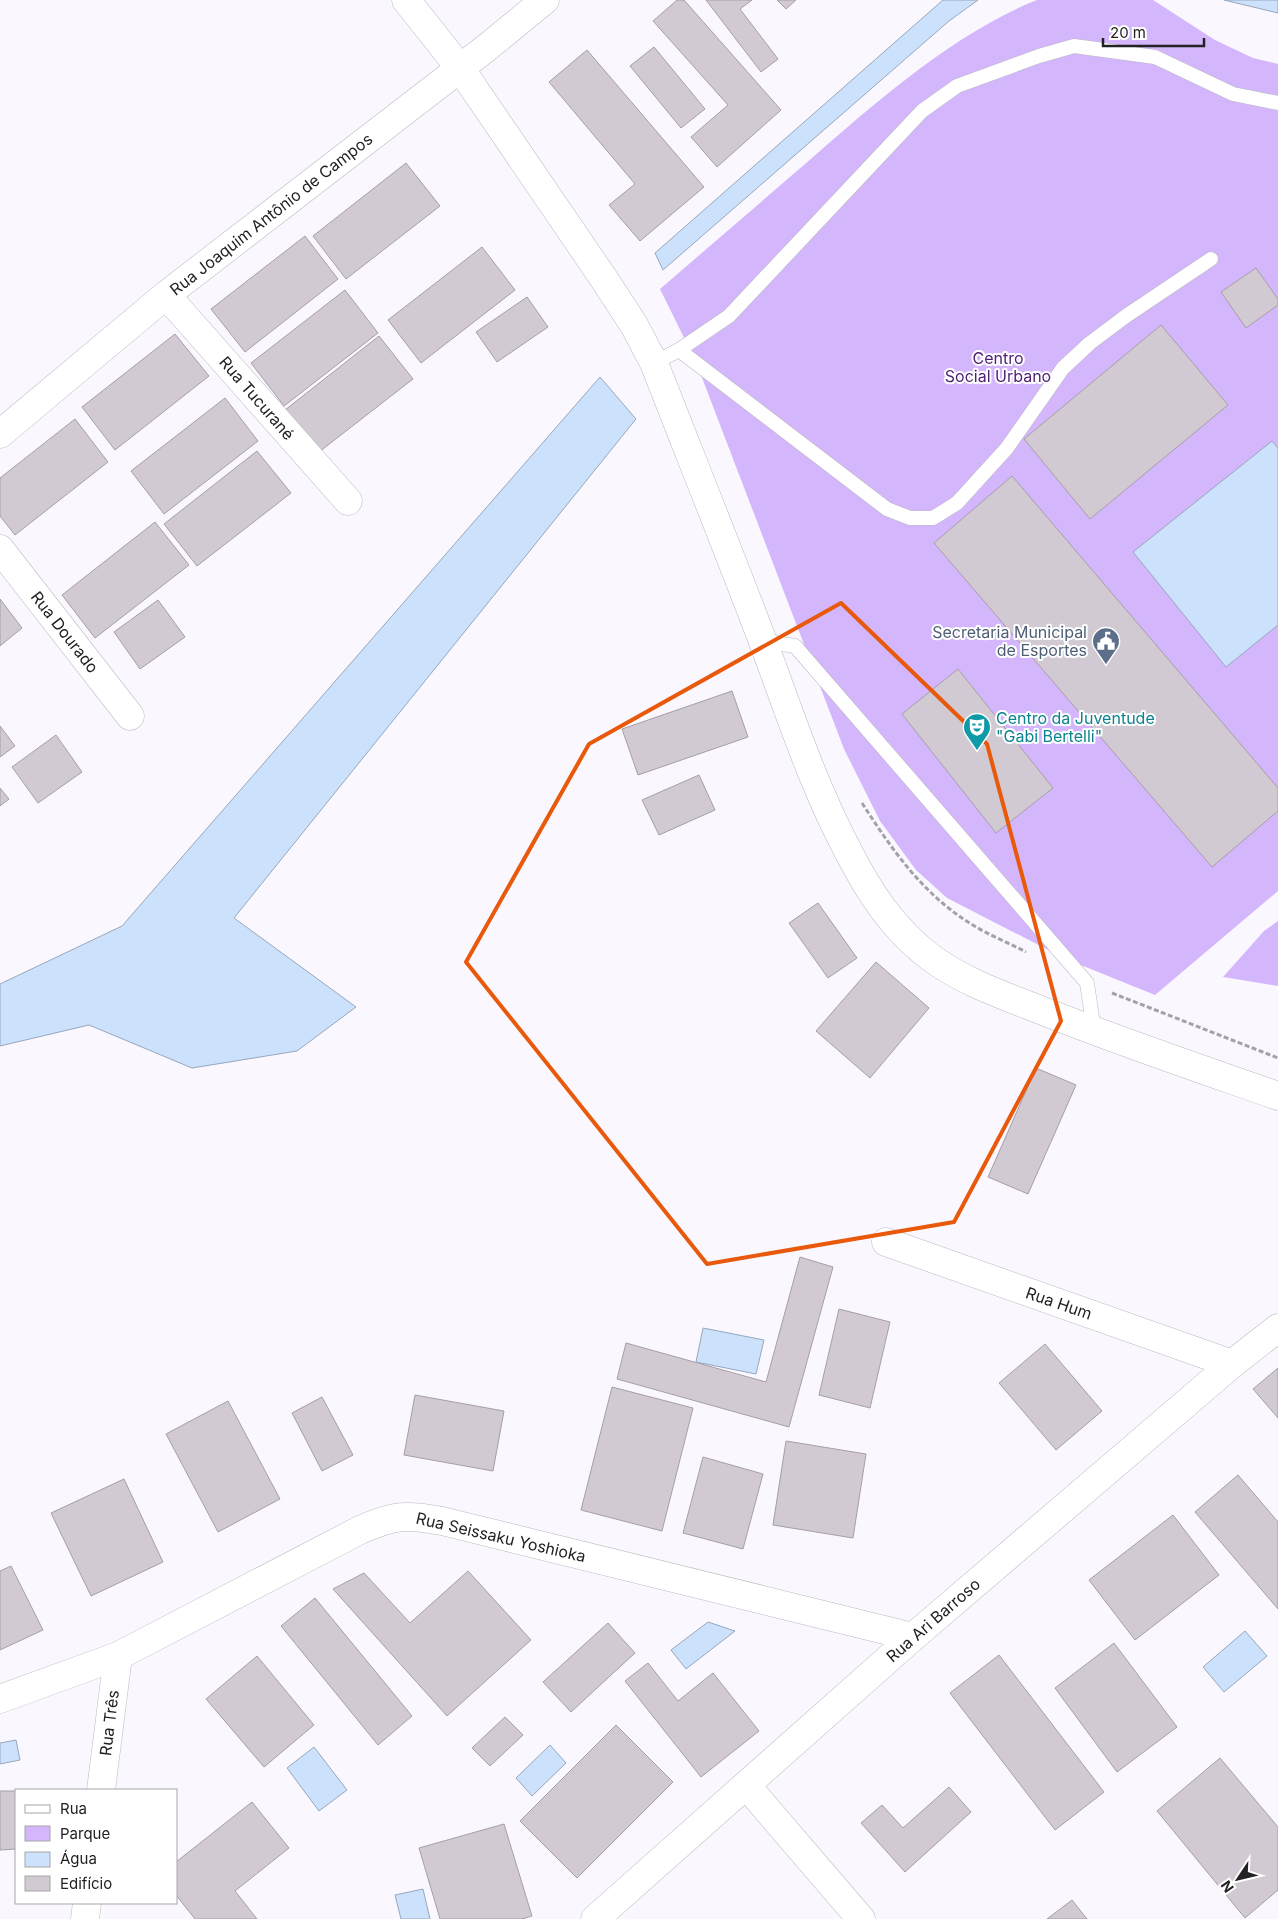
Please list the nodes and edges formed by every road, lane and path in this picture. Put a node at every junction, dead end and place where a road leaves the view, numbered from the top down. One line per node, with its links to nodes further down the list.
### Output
1 (406, 0): 3 (street)
2 (545, 0): 3 (street, Rua Joaquim Antônio de Campos)
3 (460, 68): 6 (street, Rua Joaquim Antônio de Campos); 8 (street)
4 (1278, 103): 7 (lane)
5 (1211, 259): 7 (lane)
6 (166, 295): 9 (street, Rua Joaquim Antônio de Campos); 10 (street, Rua Tucurané)
7 (679, 350): 8 (lane)
8 (654, 363): 12 (street)
9 (0, 434)
10 (348, 501)
11 (0, 549): 13 (street, Rua Dourado)
12 (763, 641): 16 (lane); 17 (street)
13 (130, 716)
14 (859, 799): 15 (path)
15 (1028, 953)
16 (1087, 983): 17 (lane); 18 (path)
17 (1094, 1031): 19 (street)
18 (1278, 1058)
19 (1278, 1096)
20 (886, 1242): 22 (street, Rua Hum)
21 (1278, 1328): 22 (street, Rua Ari Barroso)
22 (1232, 1364): 23 (street, Rua Ari Barroso)
23 (913, 1637): 24 (street, Rua Seissaku Yoshioka); 26 (street, Rua Ari Barroso)
24 (118, 1656): 25 (street, Rua Seissaku Yoshioka); 27 (street, Rua Três)
25 (0, 1699)
26 (746, 1785): 30 (street, Rua Ari Barroso); 31 (street)
27 (101, 1789)
28 (87, 1904): 29 (street)
29 (85, 1919)
30 (594, 1919)
31 (861, 1919)

